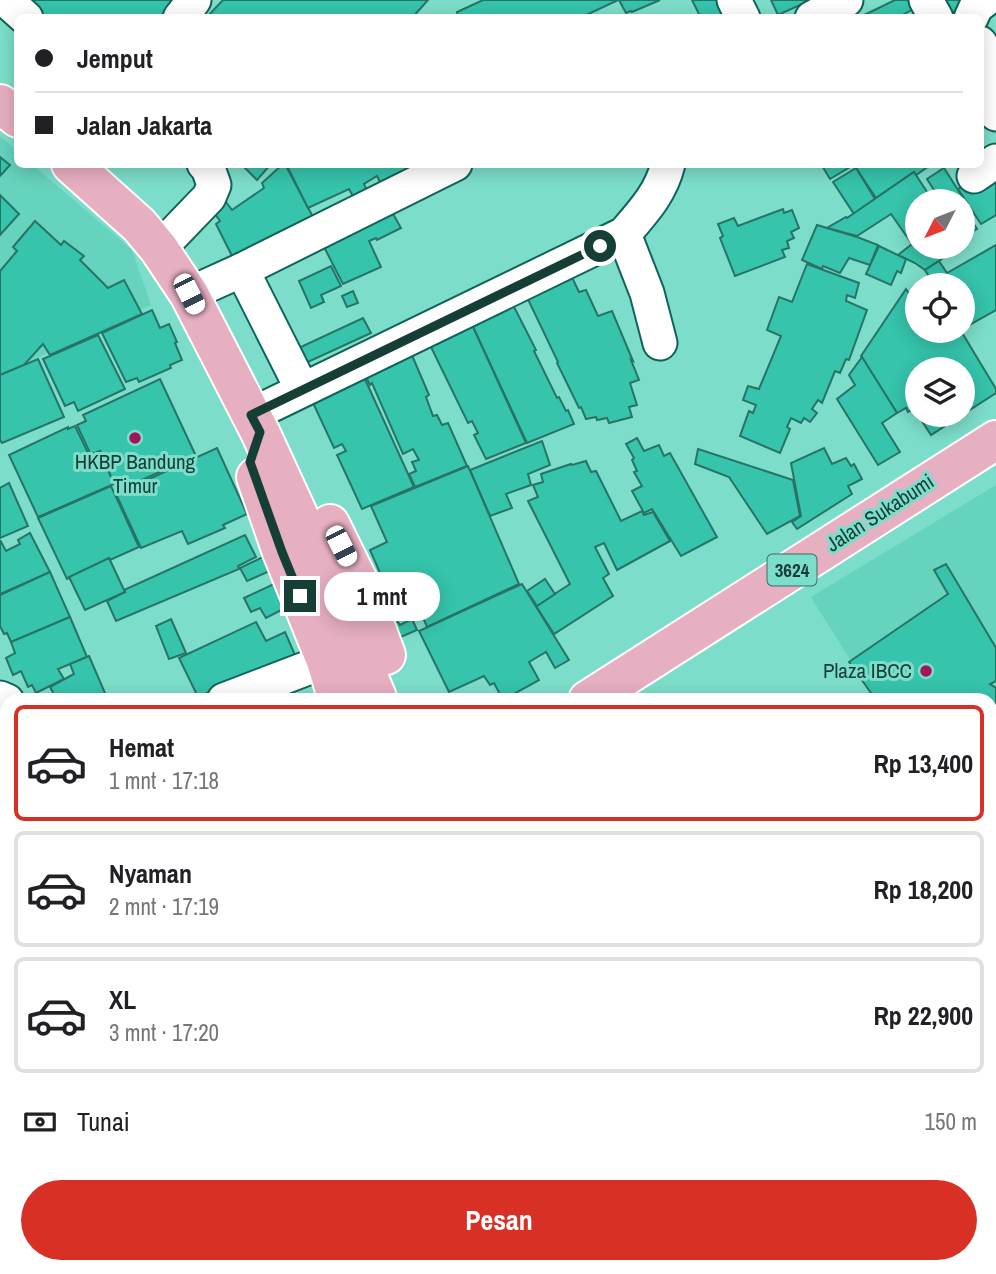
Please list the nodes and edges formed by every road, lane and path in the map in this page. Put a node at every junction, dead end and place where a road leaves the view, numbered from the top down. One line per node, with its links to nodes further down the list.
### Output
1 (6, 0): 4 (street)
2 (194, 0): 5 (street)
3 (985, 0): 6 (street)
4 (22, 14)
5 (183, 14)
6 (973, 14)
7 (984, 50): 8 (street)
8 (996, 69)
9 (984, 94): 11 (street)
10 (0, 104): 12 (main road)
11 (996, 114)
12 (14, 115)
13 (75, 168): 18 (main road)
14 (208, 168): 18 (street)
15 (447, 168): 19 (street)
16 (667, 168): 17 (street)
17 (624, 234): 21 (street); 22 (street)
18 (159, 249): 20 (main road)
19 (242, 270): 20 (street); 22 (street)
20 (189, 294): 23 (main road)
21 (660, 343)
22 (302, 389): 23 (street)
23 (255, 423): 25 (main road); 28 (main road); 29 (main road)
24 (996, 440): 30 (main road, Jalan Sukabumi / 3624)
25 (326, 661): 26 (street); 27 (main road)
26 (242, 693)
27 (336, 693)
28 (374, 693)
29 (399, 693)
30 (598, 693)

